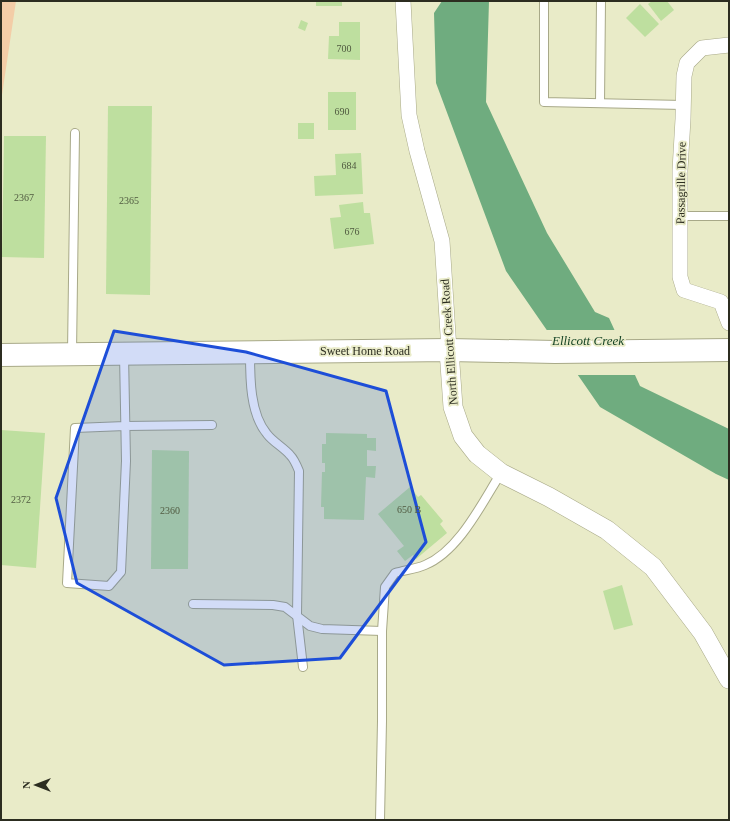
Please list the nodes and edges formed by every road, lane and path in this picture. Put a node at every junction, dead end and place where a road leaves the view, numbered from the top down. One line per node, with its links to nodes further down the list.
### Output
1 (404, 1): 11 (street, North Ellicott Creek Road)
2 (544, 1): 5 (lane)
3 (601, 1): 5 (lane)
4 (729, 45): 6 (street, Passagrille Drive)
5 (600, 103): 6 (lane)
6 (683, 105): 8 (street, Passagrille Drive)
7 (75, 133): 15 (lane)
8 (680, 216): 9 (lane); 10 (street, Passagrille Drive)
9 (729, 216)
10 (729, 323)
11 (449, 350): 12 (main road, Sweet Home Road); 13 (main road, Sweet Home Road); 19 (street, North Ellicott Creek Road)
12 (729, 350)
13 (250, 352): 14 (main road, Sweet Home Road); 21 (lane)
14 (124, 353): 15 (main road, Sweet Home Road); 17 (lane)
15 (72, 354): 16 (main road, Sweet Home Road)
16 (1, 355)
17 (125, 426): 17 (lane); 18 (lane)
18 (212, 426)
19 (501, 473): 22 (lane); 24 (street, North Ellicott Creek Road)
20 (193, 604): 21 (lane)
21 (297, 615): 22 (lane); 23 (lane)
22 (382, 631): 25 (lane)
23 (302, 667)
24 (729, 679)
25 (380, 820)

